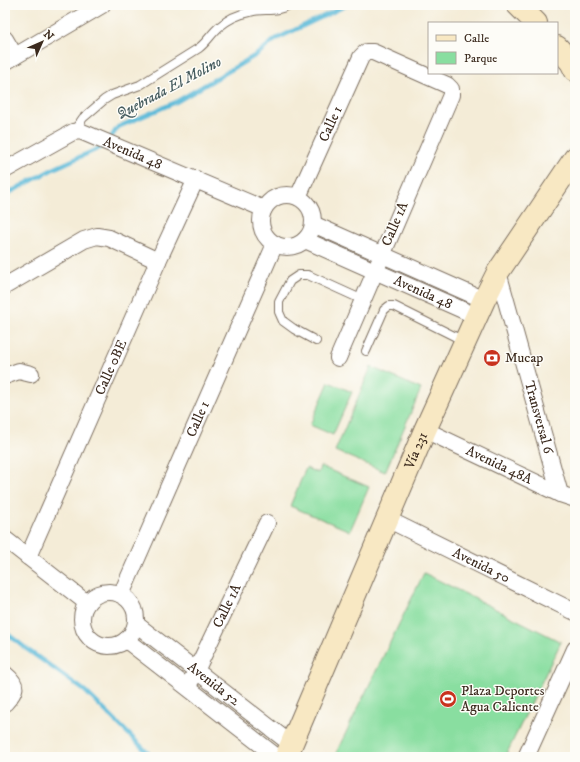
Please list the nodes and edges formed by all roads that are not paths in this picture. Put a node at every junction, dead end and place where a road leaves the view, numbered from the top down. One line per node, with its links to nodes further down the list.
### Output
1 (102, 5): 8 (street)
2 (289, 5): 10 (lane)
3 (518, 5): 4 (main road)
4 (535, 22)
5 (5, 39): 8 (street)
6 (558, 48): 9 (main road)
7 (366, 52): 14 (street, Calle 1); 19 (street, Calle 1A)
8 (10, 59)
9 (575, 70)
10 (73, 132): 12 (street); 13 (street, Avenida 48)
11 (575, 158): 22 (main road, Vía 231)
12 (5, 170)
13 (196, 180): 15 (street, Avenida 48); 20 (street, Calle 0BE)
14 (298, 197): 15 (street); 16 (street)
15 (264, 209): 18 (street)
16 (313, 224): 17 (street); 19 (street, Avenida 48)
17 (304, 240): 18 (street); 21 (street, Avenida 48)
18 (275, 244): 39 (street, Calle 1)
19 (382, 255): 21 (street, Calle 1A); 25 (street, Avenida 48)
20 (158, 261): 23 (street); 38 (street, Calle 0BE)
21 (375, 271): 24 (street, Calle 1A); 25 (street, Avenida 48)
22 (498, 272): 25 (main road, Vía 231); 33 (street, Transversal 6)
23 (5, 286)
24 (363, 300): 26 (lane); 29 (street, Calle 1A)
25 (480, 308): 27 (main road, Vía 231)
26 (316, 341)
27 (464, 342): 28 (lane); 32 (main road, Vía 231)
28 (366, 351)
29 (338, 358)
30 (31, 374): 31 (street)
31 (5, 376)
32 (424, 430): 33 (street, Avenida 48A); 35 (main road, Vía 231)
33 (560, 494): 34 (street, Avenida 48A)
34 (575, 499)
35 (387, 519): 41 (street, Avenida 50); 49 (main road, Vía 231)
36 (266, 523): 45 (street, Calle 1A)
37 (5, 540): 38 (street)
38 (28, 557): 40 (street)
39 (121, 595): 40 (street); 42 (street)
40 (87, 603): 43 (street)
41 (575, 612)
42 (136, 624): 43 (street); 45 (street, Avenida 52)
43 (126, 640): 47 (street, Avenida 52)
44 (575, 649): 50 (street)
45 (197, 670): 47 (street, Calle 1A); 49 (street, Avenida 52)
46 (5, 674): 48 (street)
47 (187, 687): 49 (street, Avenida 52)
48 (9, 699)
49 (285, 753)
50 (526, 757)

